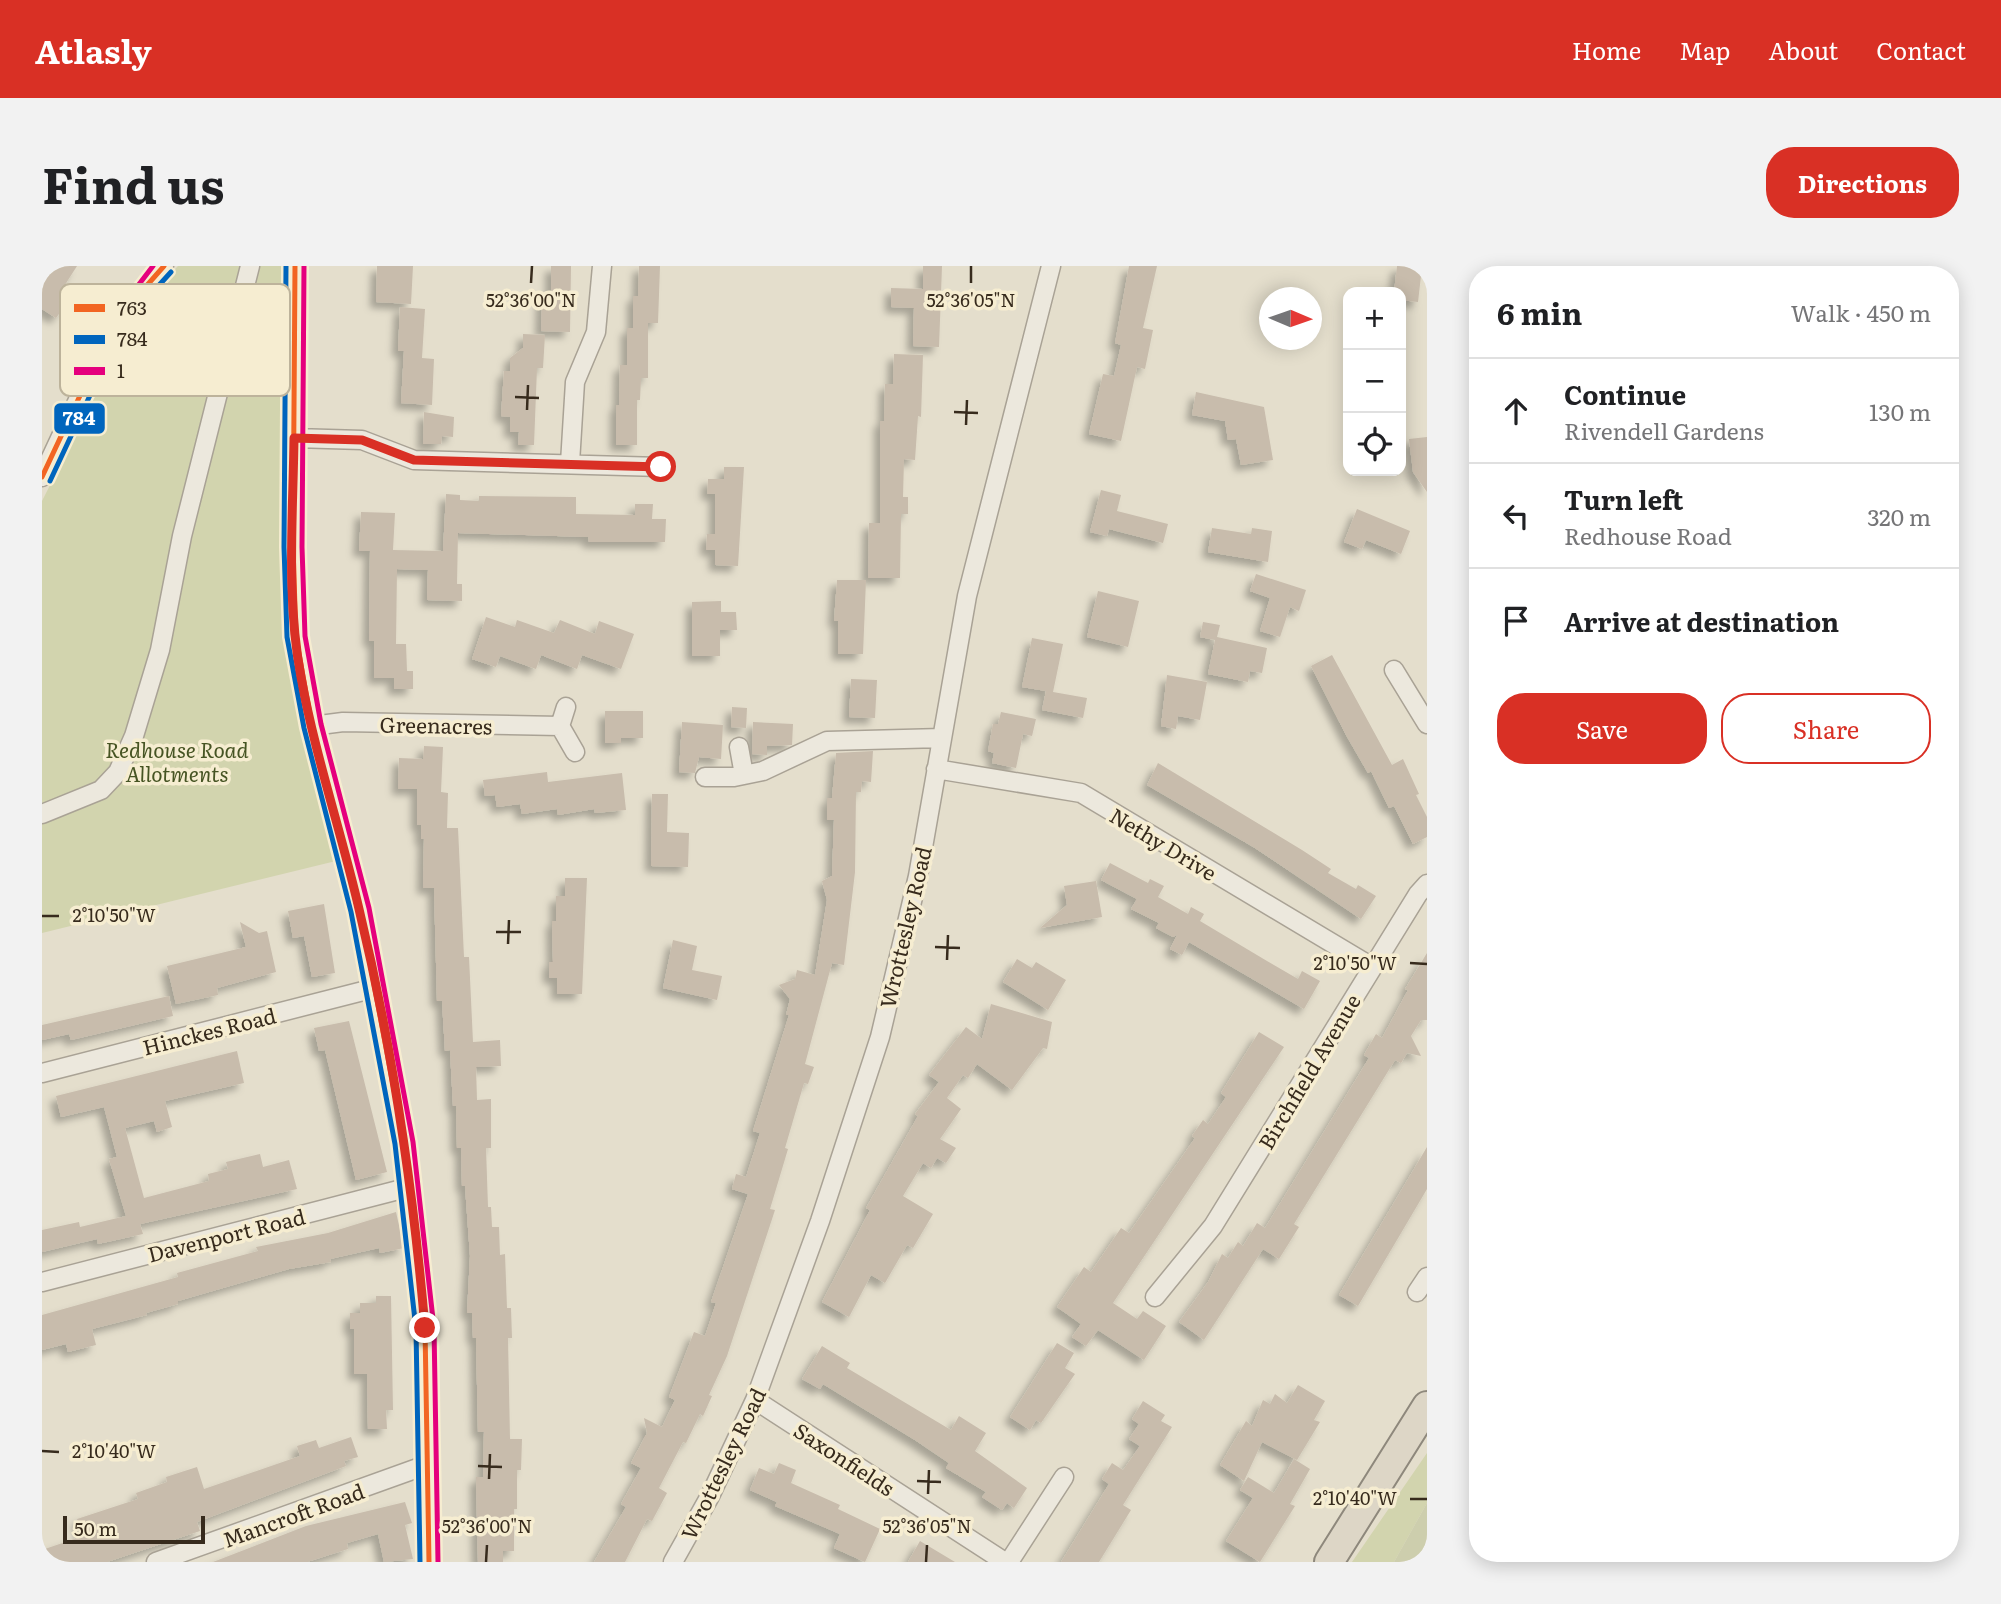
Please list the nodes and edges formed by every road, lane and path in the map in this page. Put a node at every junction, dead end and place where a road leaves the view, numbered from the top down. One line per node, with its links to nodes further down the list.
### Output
1 (164, 266): 6 (street)
2 (250, 266): 7 (street)
3 (295, 266): 10 (street)
4 (602, 266): 11 (street)
5 (1052, 266): 19 (street, Wrottesley Road)
6 (148, 284)
7 (245, 284)
8 (80, 396): 13 (street)
9 (217, 396): 25 (street)
10 (294, 438): 11 (street); 17 (street)
11 (570, 463): 12 (street)
12 (661, 467)
13 (42, 477)
14 (1394, 670): 16 (street)
15 (566, 707): 18 (street)
16 (1427, 724)
17 (312, 726): 18 (street, Greenacres); 28 (street)
18 (560, 726): 21 (street)
19 (942, 738): 22 (street, Wrottesley Road); 23 (street)
20 (739, 747): 23 (street)
21 (575, 752)
22 (936, 769): 27 (street, Nethy Drive); 33 (street, Wrottesley Road)
23 (744, 775): 24 (street)
24 (705, 777)
25 (42, 814)
26 (1427, 884): 27 (street, Birchfield Avenue)
27 (1372, 967): 32 (street, Birchfield Avenue)
28 (375, 988): 29 (street, Hinckes Road); 30 (street)
29 (42, 1073)
30 (410, 1187): 31 (street, Davenport Road); 35 (street)
31 (42, 1282)
32 (1155, 1297)
33 (755, 1400): 41 (street, Wrottesley Road); 42 (street, Saxonfields)
34 (1427, 1406): 43 (highway)
35 (429, 1464): 37 (street, Mancroft Road); 40 (street)
36 (1064, 1477): 42 (street)
37 (209, 1544): 38 (street, Mancroft Road); 39 (street)
38 (156, 1562)
39 (215, 1562)
40 (429, 1562)
41 (673, 1562)
42 (1007, 1562)
43 (1329, 1562)

